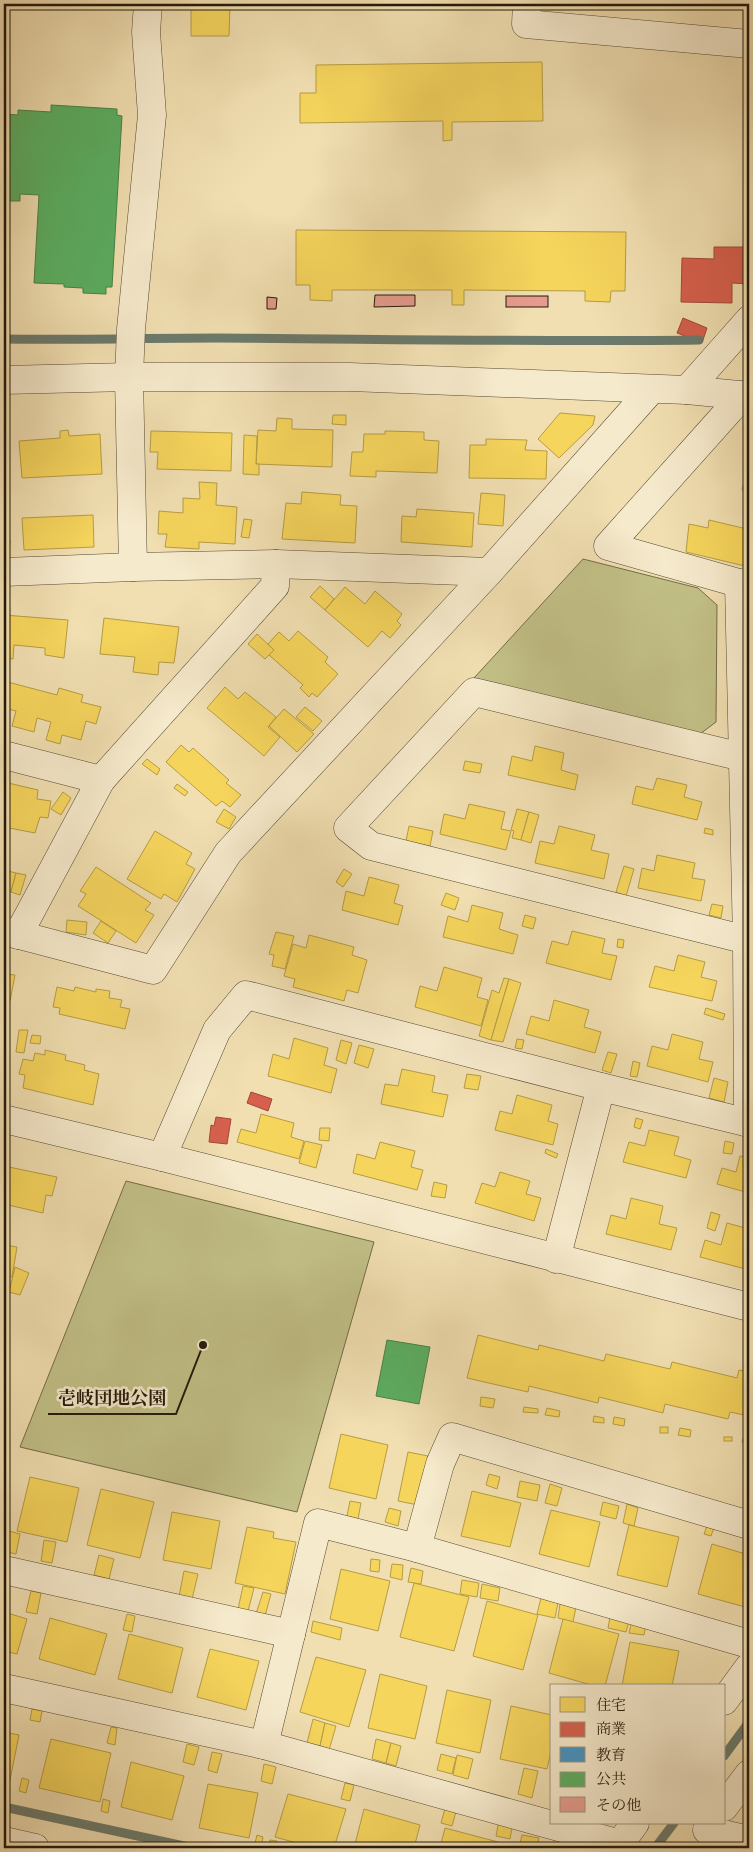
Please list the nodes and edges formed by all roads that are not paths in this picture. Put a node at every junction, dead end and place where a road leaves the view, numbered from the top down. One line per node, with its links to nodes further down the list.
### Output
1 (148, 4): 5 (street)
2 (527, 4): 3 (street)
3 (749, 44)
4 (749, 320): 8 (street)
5 (130, 353): 6 (street); 7 (street); 11 (street)
6 (4, 380)
7 (650, 390): 8 (street); 13 (street)
8 (687, 390): 9 (street)
9 (746, 396): 14 (street)
10 (276, 564): 11 (street); 13 (street); 17 (street)
11 (133, 567): 12 (street)
12 (4, 572)
13 (489, 572): 18 (street)
14 (744, 584): 16 (street)
15 (4, 755): 17 (street)
16 (742, 757): 19 (street); 19 (street)
17 (101, 780): 18 (street)
18 (11, 933)
19 (747, 940): 22 (street)
20 (601, 1087): 22 (street); 23 (street); 24 (street)
21 (4, 1119): 23 (street)
22 (749, 1123)
23 (162, 1157): 24 (street)
24 (556, 1259): 25 (street)
25 (749, 1307)
26 (749, 1525): 27 (street)
27 (417, 1548): 29 (street); 30 (street)
28 (4, 1570): 29 (street)
29 (291, 1634): 34 (street)
30 (749, 1644)
31 (749, 1667): 33 (street)
32 (4, 1688): 34 (street)
33 (726, 1698)
34 (264, 1745): 37 (street)
35 (749, 1774): 36 (street)
36 (726, 1804)
37 (550, 1819)
38 (570, 1824): 40 (street)
39 (711, 1824): 41 (street)
40 (624, 1838)
41 (749, 1840)
42 (4, 1841): 43 (street)
43 (35, 1848)

